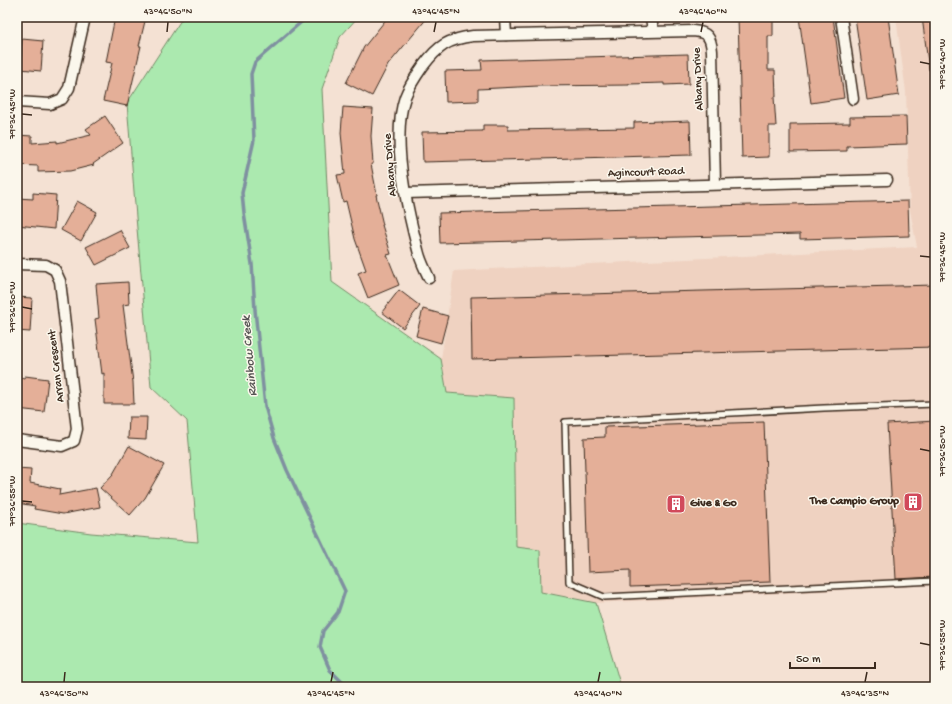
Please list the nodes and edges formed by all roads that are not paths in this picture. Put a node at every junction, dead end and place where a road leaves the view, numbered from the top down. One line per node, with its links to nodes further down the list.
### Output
1 (85, 17): 8 (street)
2 (505, 17): 6 (street)
3 (651, 17): 5 (street)
4 (841, 17): 7 (street)
5 (653, 31): 6 (street, Albany Drive); 10 (street, Albany Drive)
6 (506, 35): 11 (street, Albany Drive)
7 (853, 99)
8 (17, 102)
9 (887, 180): 10 (street, Agincourt Road)
10 (715, 184): 11 (street, Agincourt Road)
11 (406, 192): 13 (street, Albany Drive)
12 (17, 264): 15 (street, Arran Crescent)
13 (429, 278)
14 (935, 404): 16 (lane)
15 (17, 440)
16 (935, 581)

